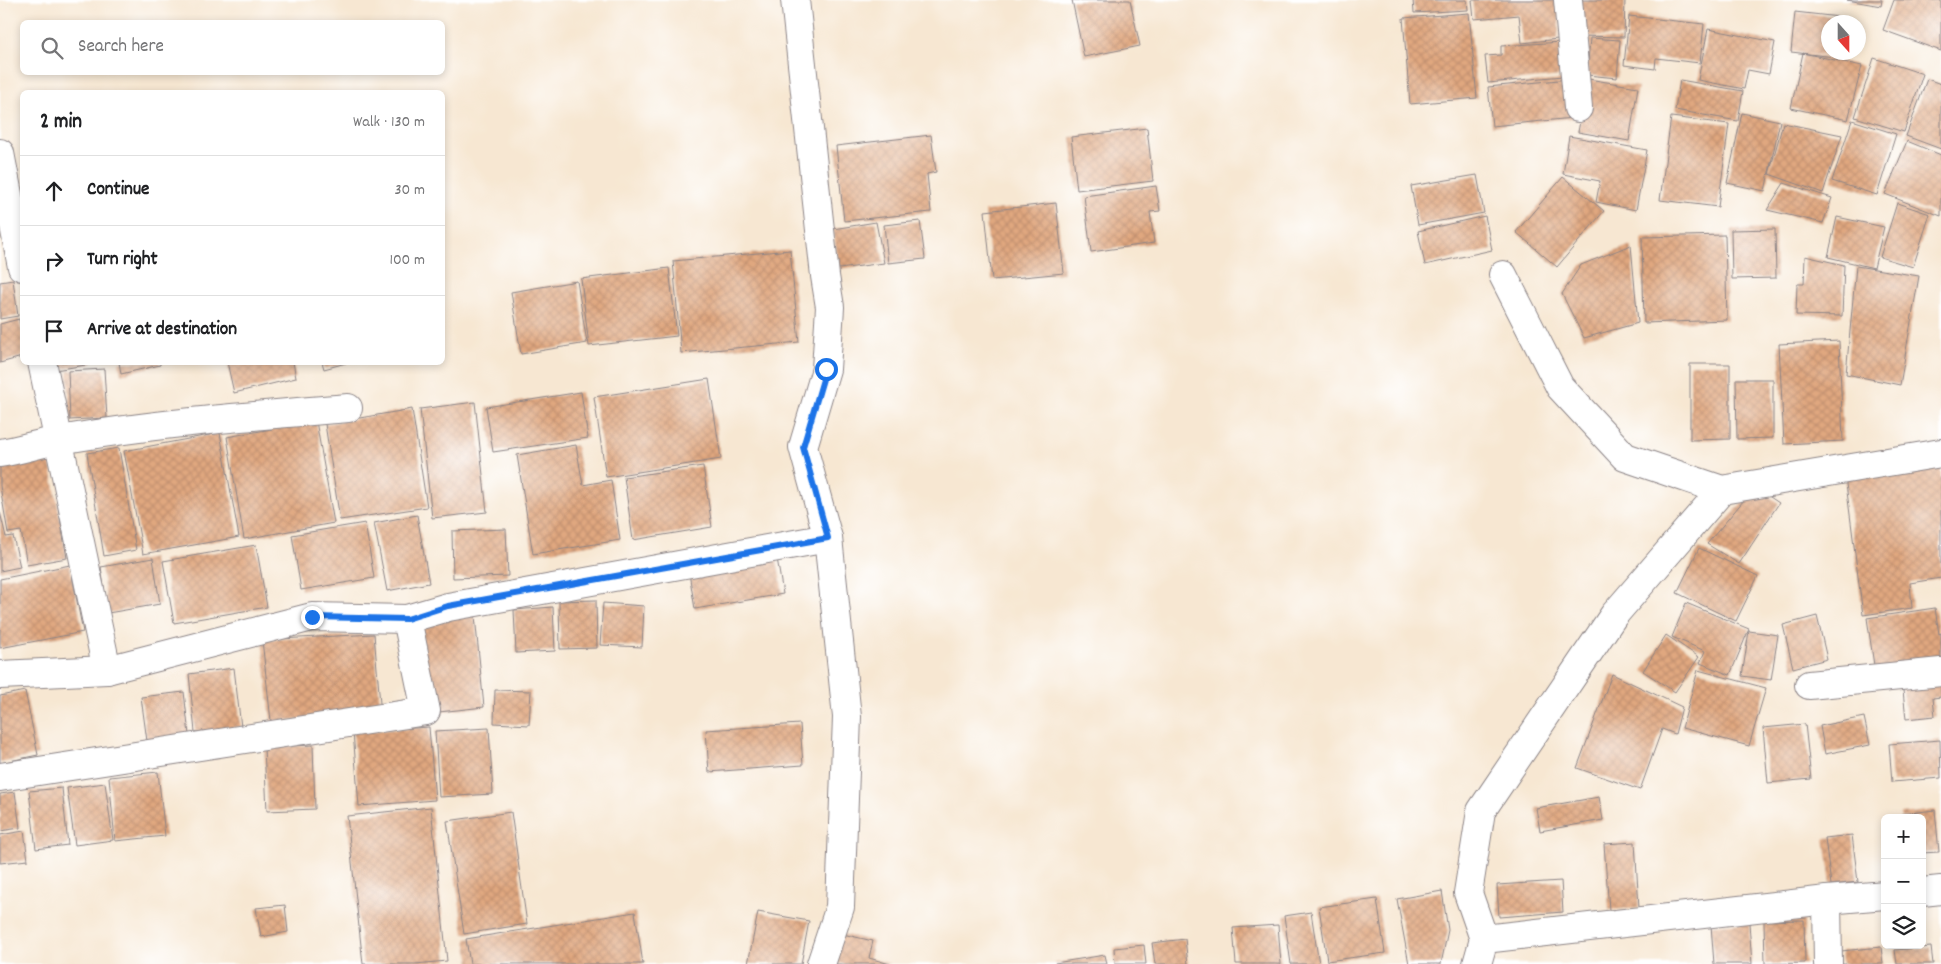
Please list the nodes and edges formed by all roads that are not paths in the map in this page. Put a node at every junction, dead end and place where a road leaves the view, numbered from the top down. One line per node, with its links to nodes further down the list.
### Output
1 (795, 0): 14 (street)
2 (1568, 0): 3 (street)
3 (1578, 108)
4 (0, 153): 5 (street)
5 (10, 197): 6 (street)
6 (20, 255)
7 (1503, 275): 13 (street)
8 (43, 365): 10 (street)
9 (348, 408): 10 (street)
10 (58, 440): 12 (street); 16 (street)
11 (1941, 452): 13 (street)
12 (0, 453)
13 (1722, 490): 25 (street)
14 (828, 538): 15 (street); 26 (street)
15 (407, 619): 16 (street); 20 (street)
16 (107, 670): 18 (street)
17 (1941, 672): 19 (street)
18 (0, 676)
19 (1809, 685)
20 (0, 777)
21 (1941, 890): 22 (street)
22 (1926, 892)
23 (1881, 895): 24 (street)
24 (1828, 900): 25 (street); 27 (street)
25 (1481, 951)
26 (821, 964)
27 (1828, 964)

